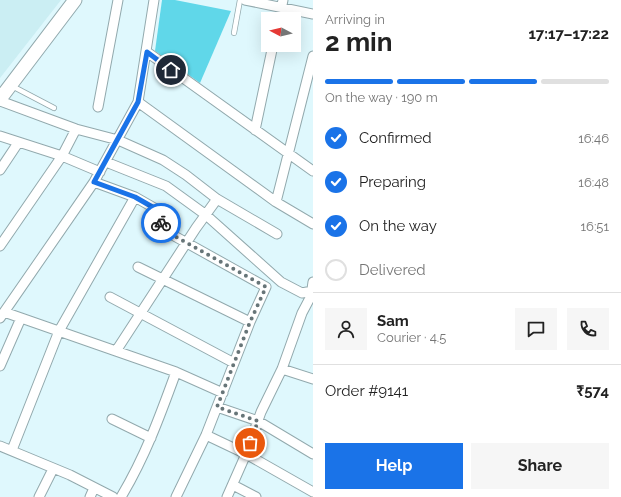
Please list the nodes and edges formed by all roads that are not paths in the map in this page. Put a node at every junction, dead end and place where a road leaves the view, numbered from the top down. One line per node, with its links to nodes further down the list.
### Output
1 (75, 0): 12 (main road)
2 (118, 0): 16 (street)
3 (154, 0): 9 (street)
4 (240, 0): 8 (lane)
5 (245, 0): 6 (street)
6 (282, 4): 7 (street)
7 (313, 14)
8 (234, 33)
9 (147, 52): 14 (street); 18 (street)
10 (271, 52): 18 (street)
11 (313, 56): 22 (street)
12 (10, 85): 13 (main road); 15 (lane)
13 (0, 100): 17 (street)
14 (138, 102): 20 (street); 31 (street)
15 (54, 108)
16 (98, 108)
17 (76, 129): 20 (street); 23 (street)
18 (254, 130): 22 (street)
19 (0, 136): 21 (street)
20 (118, 140): 24 (street); 30 (street)
21 (16, 146): 23 (street); 25 (street)
22 (288, 153): 26 (street); 31 (street)
23 (60, 159): 27 (street); 36 (street)
24 (106, 162): 27 (street); 32 (street)
25 (0, 170)
26 (313, 171)
27 (100, 172): 28 (street)
28 (94, 182): 29 (street); 42 (street)
29 (135, 197): 35 (street); 45 (street)
30 (217, 199): 32 (street); 34 (street)
31 (276, 202): 33 (street)
32 (206, 215): 35 (street); 39 (street)
33 (313, 224)
34 (277, 234)
35 (187, 243): 38 (street); 44 (street)
36 (0, 246)
37 (138, 267): 38 (street)
38 (163, 280): 41 (street); 44 (street)
39 (312, 290): 49 (street)
40 (110, 297): 41 (street)
41 (140, 314): 46 (street); 47 (street)
42 (2, 315): 43 (street)
43 (21, 318): 45 (street); 48 (street)
44 (250, 322): 47 (street)
45 (59, 331): 46 (street); 59 (street)
46 (116, 351): 50 (street)
47 (234, 363): 52 (street)
48 (0, 366)
49 (282, 369): 51 (street); 55 (street)
50 (176, 372): 52 (street); 57 (street)
51 (313, 379)
52 (223, 392): 53 (street)
53 (217, 407): 55 (street); 56 (street)
54 (112, 419): 57 (street)
55 (258, 421): 60 (street); 61 (street)
56 (206, 435): 60 (street); 70 (street)
57 (151, 438): 69 (street)
58 (0, 446): 59 (street)
59 (12, 450): 62 (street)
60 (246, 454): 63 (street); 65 (street)
61 (313, 454)
62 (53, 469): 64 (street); 66 (street)
63 (233, 485): 71 (street); 72 (street)
64 (94, 488): 67 (street); 68 (street)
65 (313, 492)
66 (39, 497)
67 (90, 497)
68 (113, 497)
69 (121, 497)
70 (176, 497)
71 (227, 497)
72 (256, 497)

